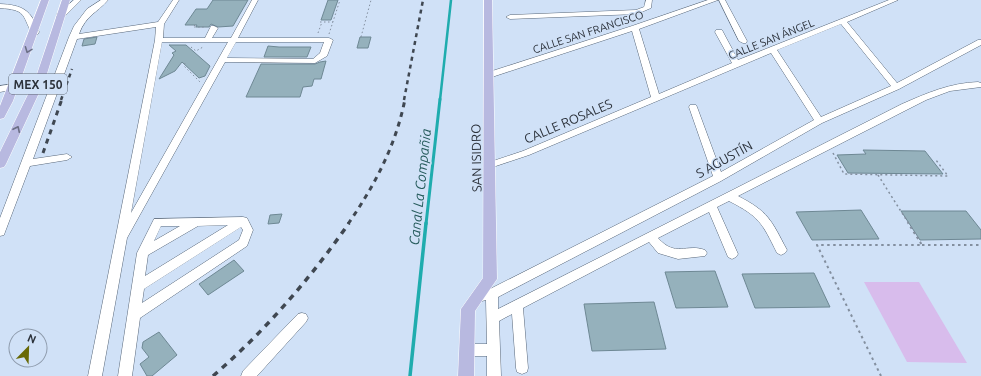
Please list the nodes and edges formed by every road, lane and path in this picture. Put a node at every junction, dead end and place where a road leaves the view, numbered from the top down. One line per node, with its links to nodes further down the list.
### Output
1 (45, 0): 24 (main road, MEX 150)
2 (66, 0): 17 (main road, MEX 150)
3 (78, 0): 17 (street)
4 (105, 0): 27 (street)
5 (176, 0): 21 (street)
6 (255, 0): 31 (street)
7 (340, 0): 19 (path)
8 (371, 0): 28 (path)
9 (488, 0): 39 (main road, SAN ISIDRO)
10 (649, 0): 18 (street)
11 (715, 0): 23 (street, CALLE SAN FRANCISCO)
12 (722, 0): 33 (street)
13 (869, 0): 16 (street)
14 (895, 0): 16 (street, CALLE SAN ÁNGEL)
15 (0, 6): 24 (street)
16 (876, 8): 20 (street, CALLE SAN ÁNGEL)
17 (60, 16): 53 (main road, MEX 150, one-way to 17)
18 (510, 17)
19 (333, 22): 26 (path); 32 (path)
20 (843, 22): 35 (street, CALLE SAN ÁNGEL); 43 (street)
21 (160, 24): 27 (street); 29 (street)
22 (214, 28): 30 (street)
23 (635, 28): 39 (street, CALLE SAN FRANCISCO); 45 (street)
24 (35, 32): 42 (main road, MEX 150, one-way to 42)
25 (719, 32): 38 (street)
26 (317, 36)
27 (73, 37): 52 (street)
28 (361, 37)
29 (159, 40): 30 (street); 63 (street)
30 (207, 40): 31 (street)
31 (232, 40): 32 (street); 36 (street)
32 (326, 40): 36 (street)
33 (743, 40)
34 (981, 42): 43 (street, S AGUSTÍN)
35 (773, 50): 38 (street, CALLE SAN ÁNGEL); 48 (street)
36 (222, 60): 63 (street)
37 (185, 63): 40 (path)
38 (736, 64): 45 (street, CALLE SAN ÁNGEL)
39 (489, 75): 54 (main road, SAN ISIDRO)
40 (202, 83)
41 (978, 85): 49 (street)
42 (13, 87): 44 (street); 47 (main road, MEX 150)
43 (896, 87): 48 (street, S AGUSTÍN)
44 (0, 89)
45 (656, 98): 54 (street, CALLE ROSALES)
46 (693, 107): 56 (street)
47 (0, 116)
48 (819, 121): 56 (street, S AGUSTÍN)
49 (829, 145): 55 (path); 57 (street)
50 (67, 157): 52 (street)
51 (936, 160): 55 (path)
52 (25, 163): 61 (street)
53 (0, 164)
54 (490, 165): 72 (main road, SAN ISIDRO)
55 (878, 175): 64 (path)
56 (718, 178): 71 (street, S AGUSTÍN)
57 (728, 196): 58 (street); 66 (street)
58 (711, 205): 62 (street); 69 (street)
59 (195, 221): 60 (street); 67 (street); 67 (street)
60 (243, 221): 70 (street); 74 (street)
61 (0, 232)
62 (650, 236): 68 (street); 73 (street)
63 (120, 242): 80 (street)
64 (922, 245): 65 (path); 85 (path)
65 (981, 245)
66 (781, 250)
67 (143, 253): 70 (street)
68 (701, 253)
69 (732, 254)
70 (139, 286): 74 (street)
71 (492, 294): 72 (street, S AGUSTÍN); 76 (street)
72 (478, 297): 77 (main road, SAN ISIDRO)
73 (517, 305): 76 (street); 79 (street)
74 (135, 314): 81 (street)
75 (302, 318): 82 (street)
76 (492, 318): 78 (street)
77 (467, 350): 78 (street); 83 (main road)
78 (493, 350): 84 (street)
79 (522, 368)
80 (95, 376)
81 (125, 376)
82 (248, 376)
83 (466, 376)
84 (494, 376)
85 (881, 376)

